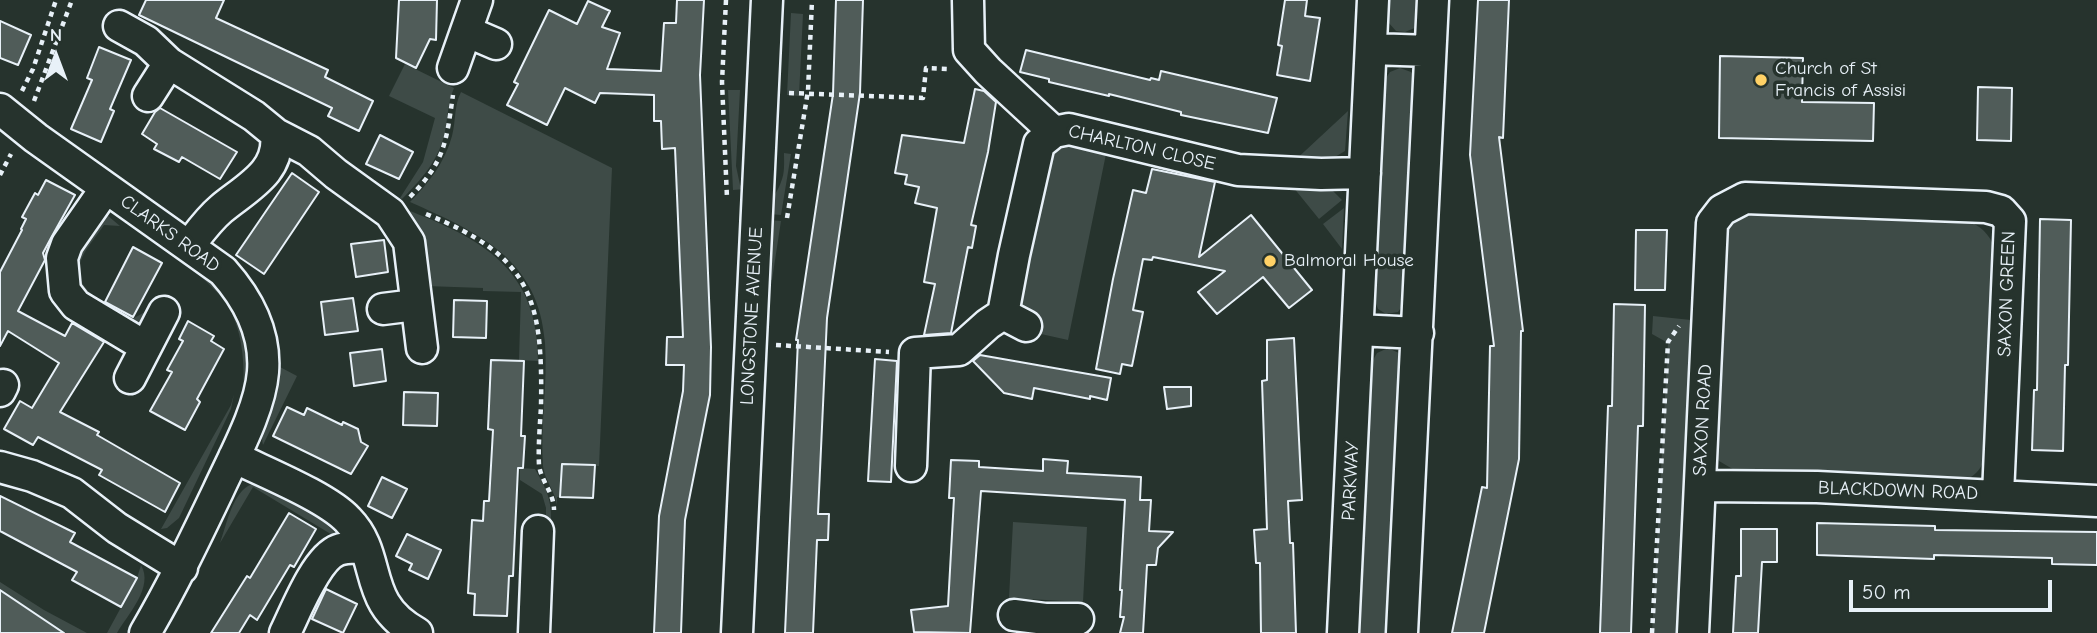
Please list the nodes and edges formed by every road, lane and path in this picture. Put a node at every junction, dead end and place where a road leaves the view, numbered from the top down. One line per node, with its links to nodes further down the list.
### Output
1 (56, 0): 21 (path)
2 (72, 0): 21 (path)
3 (477, 0): 11 (street)
4 (726, 0): 27 (path)
5 (767, 0): 18 (street, LONGSTONE AVENUE)
6 (812, 0): 19 (path)
7 (968, 0): 17 (street)
8 (1373, 0): 13 (street, PARKWAY)
9 (1433, 0): 14 (street)
10 (119, 26): 15 (street)
11 (468, 32): 12 (street); 16 (street)
12 (496, 44)
13 (1371, 49): 14 (street); 24 (street, PARKWAY)
14 (1430, 51): 38 (street)
15 (169, 63): 20 (street); 23 (street)
16 (453, 68): 28 (path)
17 (988, 71): 19 (path); 22 (street)
18 (763, 91): 19 (path); 39 (street, LONGSTONE AVENUE)
19 (807, 94): 31 (path)
20 (148, 96)
21 (11, 118): 25 (path); 26 (street, CLARKS ROAD)
22 (1054, 132): 24 (street, CHARLTON CLOSE); 42 (street, CHARLTON CLOSE)
23 (276, 134): 28 (street); 32 (street)
24 (1366, 173): 37 (street, PARKWAY)
25 (0, 175)
26 (106, 188): 32 (street, CLARKS ROAD); 40 (street)
27 (727, 208)
28 (396, 209): 33 (street)
29 (1722, 210): 47 (street, SAXON ROAD); 48 (street, SAXON GREEN)
30 (424, 213): 50 (path)
31 (786, 226)
32 (189, 246): 44 (street, CLARKS ROAD)
33 (415, 305): 34 (street); 41 (street)
34 (383, 309)
35 (164, 312): 40 (street)
36 (1682, 322): 63 (path)
37 (1358, 330): 38 (street); 61 (street, PARKWAY)
38 (1418, 333): 62 (street)
39 (749, 343): 42 (path); 60 (street, LONGSTONE AVENUE)
40 (146, 347): 43 (street)
41 (422, 348)
42 (915, 353): 46 (street)
43 (130, 378)
44 (234, 457): 51 (street); 52 (street, CLARKS ROAD)
45 (0, 467): 52 (street)
46 (911, 467)
47 (1700, 486): 48 (street, BLACKDOWN ROAD); 64 (street, SAXON ROAD)
48 (1998, 495): 49 (street, BLACKDOWN ROAD)
49 (2097, 501)
50 (538, 531): 59 (street)
51 (365, 547): 57 (street); 58 (street)
52 (182, 568): 56 (street, CLARKS ROAD)
53 (1014, 615): 55 (street)
54 (1077, 619): 55 (street)
55 (1044, 626)
56 (145, 633)
57 (285, 633)
58 (416, 633)
59 (534, 633)
60 (737, 633)
61 (1343, 633)
62 (1402, 633)
63 (1652, 633)
64 (1693, 633)

